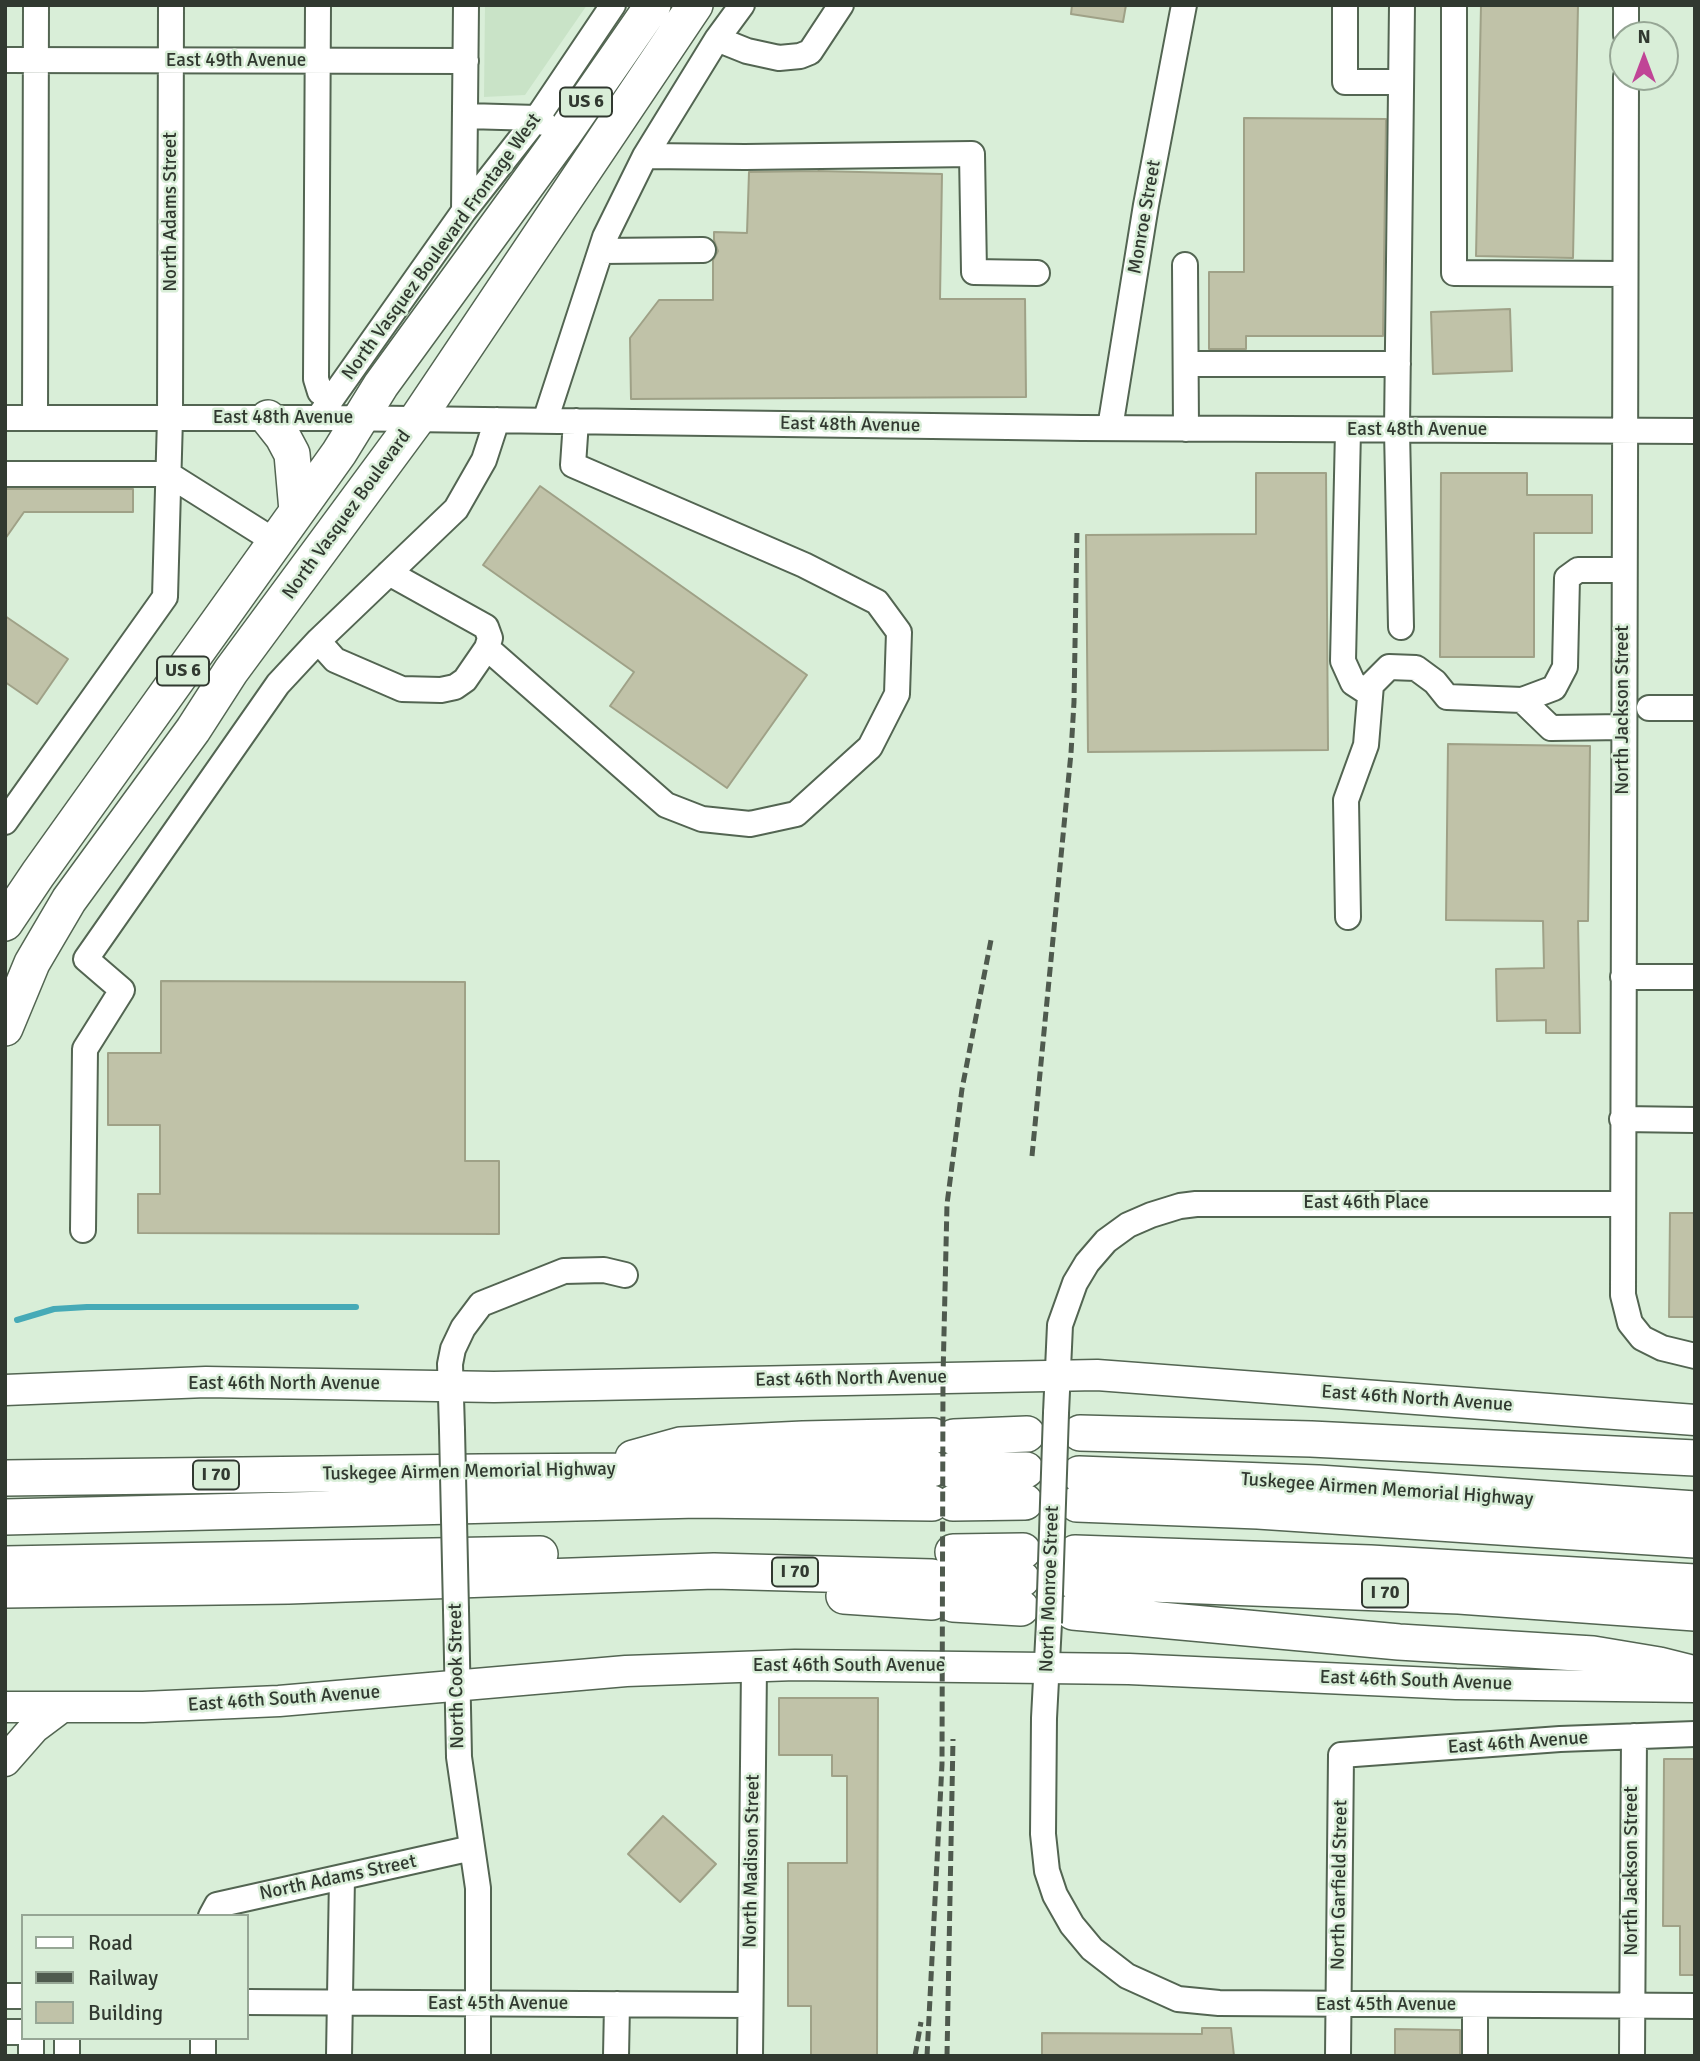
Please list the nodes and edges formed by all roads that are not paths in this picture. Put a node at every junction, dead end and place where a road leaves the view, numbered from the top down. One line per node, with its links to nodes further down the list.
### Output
1 (36, 5): 16 (street)
2 (172, 5): 17 (street, North Adams Street)
3 (318, 5): 18 (street)
4 (466, 5): 19 (street)
5 (613, 5): 23 (street, North Vasquez Boulevard Frontage West)
6 (653, 5): 23 (highway, US 6)
7 (695, 5): 40 (highway, North Vasquez Boulevard / US 6)
8 (742, 5): 14 (street)
9 (841, 5): 14 (street)
10 (1184, 5): 44 (street, Monroe Street)
11 (1345, 5): 20 (street)
12 (1402, 5): 20 (street)
13 (1454, 5): 30 (street)
14 (717, 39): 24 (street)
15 (5, 60): 16 (street, East 49th Avenue)
16 (35, 60): 17 (street, East 49th Avenue); 35 (street)
17 (171, 61): 18 (street, East 49th Avenue); 36 (street, North Adams Street)
18 (318, 61): 19 (street, East 49th Avenue); 33 (street)
19 (466, 61): 22 (street)
20 (1401, 82): 32 (street)
21 (1626, 91): 30 (street, North Jackson Street)
22 (466, 116): 23 (street); 25 (street)
23 (550, 127): 25 (street, North Vasquez Boulevard Frontage West); 39 (highway, US 6)
24 (645, 156): 27 (street); 29 (street)
25 (464, 211): 33 (street, North Vasquez Boulevard Frontage West)
26 (703, 250): 27 (street)
27 (601, 251): 42 (street)
28 (1185, 265): 31 (street)
29 (1037, 273)
30 (1625, 274): 48 (street, North Jackson Street)
31 (1186, 364): 32 (street); 45 (street)
32 (1398, 364): 47 (street)
33 (333, 395): 38 (street, North Vasquez Boulevard Frontage West)
34 (5, 418): 35 (street, East 48th Avenue)
35 (35, 418): 36 (street, East 48th Avenue)
36 (170, 418): 37 (street, East 48th Avenue); 51 (street, North Adams Street)
37 (268, 418): 38 (street, East 48th Avenue); 52 (highway)
38 (318, 418): 39 (street, East 48th Avenue)
39 (360, 418): 40 (street, East 48th Avenue); 52 (highway, US 6)
40 (417, 419): 41 (street, East 48th Avenue); 69 (highway, North Vasquez Boulevard / US 6)
41 (497, 420): 42 (street, East 48th Avenue); 55 (street)
42 (545, 421): 43 (street, East 48th Avenue)
43 (576, 421): 44 (street, East 48th Avenue); 58 (street)
44 (1110, 428): 45 (street, East 48th Avenue)
45 (1186, 429): 46 (street, East 48th Avenue)
46 (1348, 430): 47 (street, East 48th Avenue); 59 (street)
47 (1397, 430): 48 (street, East 48th Avenue); 56 (street)
48 (1624, 431): 49 (street, East 48th Avenue); 54 (street, North Jackson Street)
49 (1695, 431)
50 (5, 474): 51 (street)
51 (168, 474): 53 (street); 64 (street, North Adams Street)
52 (298, 511): 53 (highway, US 6)
53 (276, 542): 66 (highway, US 6)
54 (1624, 570): 60 (street); 63 (street, North Jackson Street)
55 (389, 573): 57 (street); 58 (street)
56 (1401, 628)
57 (318, 641): 58 (street); 73 (street)
58 (487, 649)
59 (1370, 694): 60 (street); 65 (street)
60 (1522, 700): 63 (street)
61 (1649, 708): 62 (street)
62 (1695, 708)
63 (1623, 727): 67 (street, North Jackson Street)
64 (5, 822)
65 (1348, 917)
66 (5, 923)
67 (1623, 977): 68 (street); 70 (street, North Jackson Street)
68 (1695, 977)
69 (5, 1028)
70 (1622, 1119): 71 (street); 72 (street, North Jackson Street)
71 (1695, 1120)
72 (1622, 1205): 74 (street, East 46th Place); 76 (street, North Jackson Street)
73 (83, 1230)
74 (1115, 1233): 77 (street, North Monroe Street)
75 (625, 1275): 78 (street, North Cook Street)
76 (1695, 1356)
77 (1058, 1375): 78 (main road, East 46th North Avenue); 80 (main road, East 46th North Avenue); 81 (street, North Monroe Street)
78 (451, 1387): 79 (main road, East 46th North Avenue); 99 (street, North Cook Street, bridge)
79 (5, 1390)
80 (1695, 1420)
81 (1068, 1423): 83 (highway); 93 (street, North Monroe Street, bridge)
82 (1027, 1434): 84 (highway)
83 (1695, 1458)
84 (943, 1470): 85 (highway, Tuskegee Airmen Memorial Highway / I 70); 86 (highway); 88 (highway)
85 (5, 1478)
86 (1026, 1486)
87 (1695, 1509): 89 (highway, Tuskegee Airmen Memorial Highway)
88 (5, 1517)
89 (1695, 1540)
90 (5, 1564): 91 (highway)
91 (942, 1577): 93 (highway, I 70); 94 (highway, I 70)
92 (1695, 1582): 93 (highway)
93 (1048, 1587): 95 (highway, I 70); 97 (street, North Monroe Street); 98 (highway)
94 (5, 1590)
95 (1695, 1613)
96 (754, 1666): 97 (main road, East 46th South Avenue); 99 (main road, East 46th South Avenue); 115 (street, North Madison Street)
97 (1047, 1667): 100 (main road, East 46th South Avenue); 110 (street, North Monroe Street)
98 (1695, 1674)
99 (457, 1685): 102 (main road, East 46th South Avenue); 107 (street, North Cook Street)
100 (1695, 1687)
101 (5, 1707): 102 (main road, East 46th South Avenue)
102 (62, 1707): 106 (main road)
103 (1695, 1734): 104 (street, East 46th Avenue)
104 (1634, 1736): 105 (street, East 46th Avenue); 118 (street, North Jackson Street)
105 (1341, 1755): 116 (street, North Garfield Street)
106 (5, 1761)
107 (472, 1848): 108 (street, North Adams Street); 113 (street, North Cook Street)
108 (342, 1877): 109 (street, North Adams Street); 112 (street)
109 (212, 1914)
110 (1092, 1950): 116 (street, East 45th Avenue)
111 (248, 2001): 112 (street, East 45th Avenue)
112 (340, 2002): 113 (street, East 45th Avenue); 120 (street)
113 (478, 2004): 114 (street, East 45th Avenue); 121 (street, North Cook Street)
114 (617, 2004): 115 (street, East 45th Avenue); 122 (street)
115 (750, 2005): 123 (street, North Madison Street)
116 (1338, 2006): 117 (street, East 45th Avenue); 124 (street, North Garfield Street)
117 (1475, 2006): 118 (street, East 45th Avenue); 125 (street)
118 (1632, 2006): 119 (street, East 45th Avenue); 126 (street, North Jackson Street)
119 (1695, 2006)
120 (339, 2056)
121 (478, 2056)
122 (617, 2056)
123 (750, 2056)
124 (1338, 2056)
125 (1475, 2056)
126 (1632, 2056)

